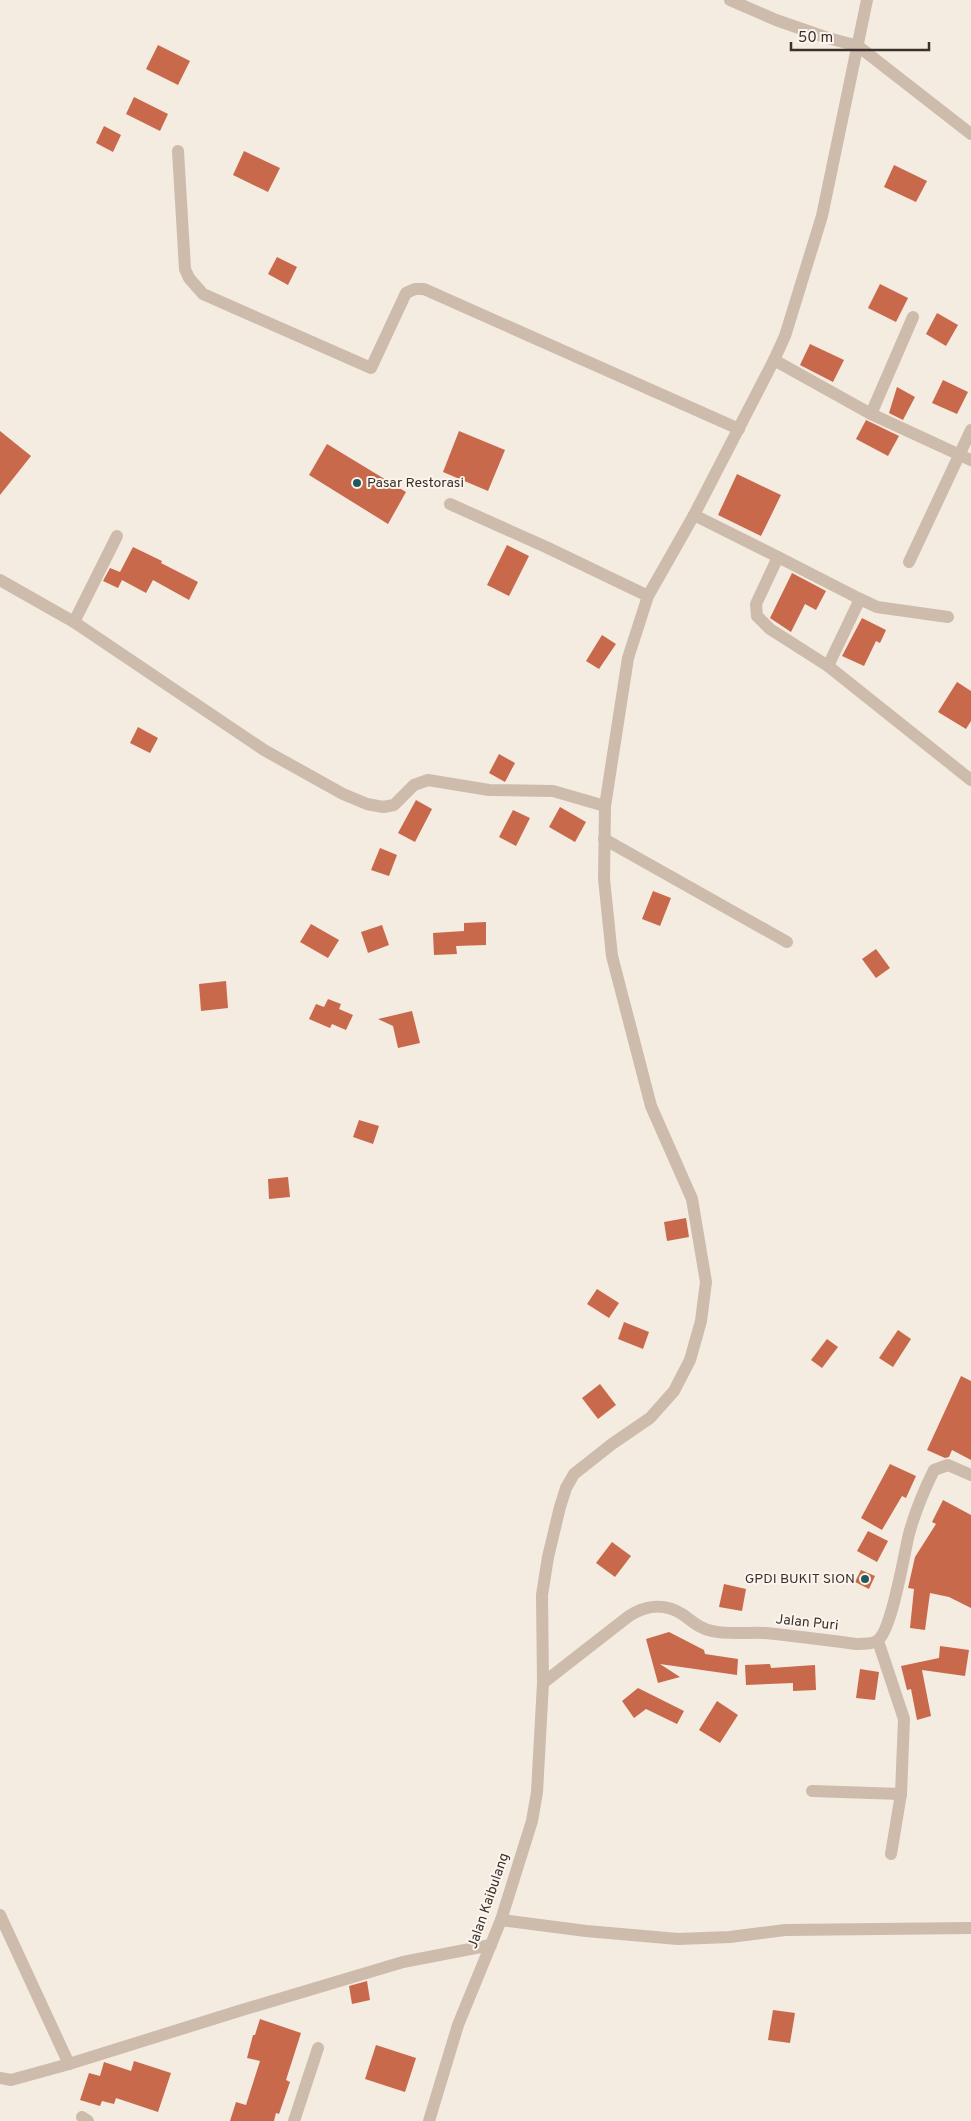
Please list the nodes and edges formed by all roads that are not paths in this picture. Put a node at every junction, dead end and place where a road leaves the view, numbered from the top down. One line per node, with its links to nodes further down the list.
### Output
1 (730, 0): 3 (street)
2 (867, 0): 3 (street, Jalan Kaibulang)
3 (858, 46): 4 (street); 7 (street, Jalan Kaibulang)
4 (971, 134)
5 (178, 151): 9 (street)
6 (913, 317): 8 (street)
7 (774, 360): 8 (street); 9 (street, Jalan Kaibulang)
8 (871, 414): 11 (street)
9 (739, 428): 14 (street, Jalan Kaibulang)
10 (971, 430): 11 (street)
11 (959, 454): 12 (street); 17 (street)
12 (971, 460)
13 (450, 504): 19 (street)
14 (694, 516): 16 (street); 19 (street, Jalan Kaibulang)
15 (117, 536): 22 (street)
16 (778, 556): 20 (street); 23 (street)
17 (909, 562)
18 (0, 580): 22 (street)
19 (648, 596): 25 (street, Jalan Kaibulang)
20 (860, 599): 21 (street); 23 (street)
21 (948, 618)
22 (74, 622): 25 (street)
23 (828, 666): 24 (street)
24 (971, 780)
25 (605, 806): 26 (street, Jalan Kaibulang)
26 (604, 839): 27 (street); 30 (street, Jalan Kaibulang)
27 (787, 942)
28 (971, 1475): 29 (street)
29 (878, 1641): 30 (street, Jalan Puri); 32 (street)
30 (543, 1683): 35 (street, Jalan Kaibulang)
31 (812, 1791): 32 (street)
32 (901, 1794): 33 (street)
33 (891, 1854)
34 (0, 1915): 39 (street)
35 (501, 1920): 36 (street); 37 (street, Jalan Kaibulang)
36 (971, 1928)
37 (491, 1945): 39 (street); 42 (street, Jalan Kaibulang)
38 (318, 2048): 41 (street)
39 (69, 2064): 40 (street)
40 (0, 2078)
41 (294, 2121)
42 (429, 2121)

